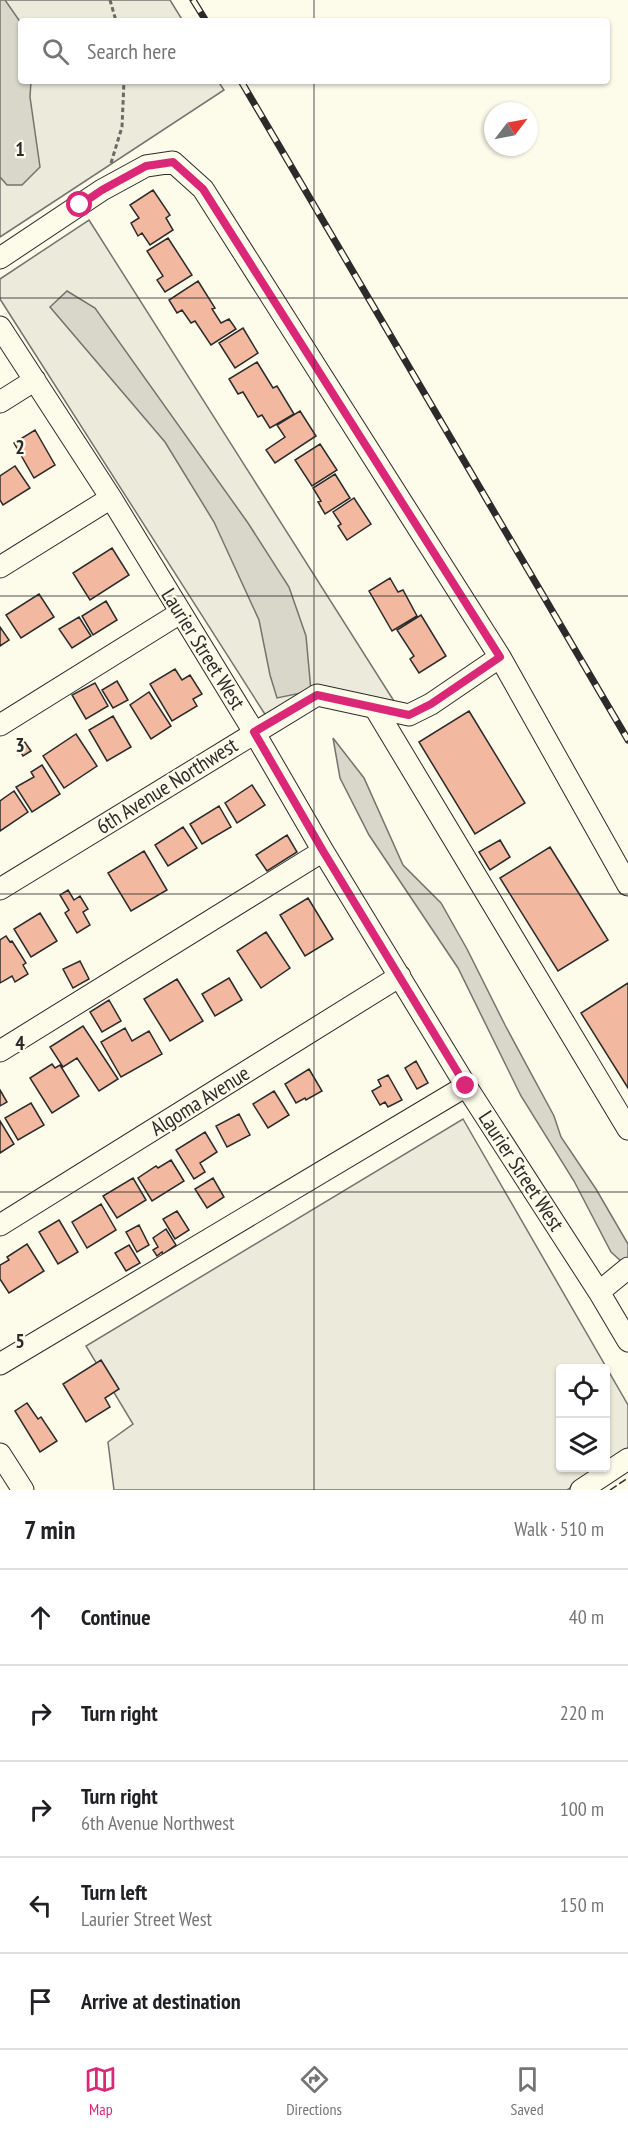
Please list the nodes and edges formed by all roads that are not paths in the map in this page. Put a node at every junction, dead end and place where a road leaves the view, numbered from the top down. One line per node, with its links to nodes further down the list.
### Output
1 (0, 258): 8 (street)
2 (0, 327): 3 (street, Laurier Street West)
3 (35, 380): 4 (street); 5 (street, Laurier Street West)
4 (0, 402)
5 (111, 498): 6 (street); 7 (street, Laurier Street West)
6 (0, 567)
7 (180, 613): 10 (street); 11 (street, Laurier Street West)
8 (500, 657): 9 (street, 6th Avenue Northwest); 13 (street)
9 (375, 708): 11 (street, 6th Avenue Northwest); 18 (street)
10 (0, 725)
11 (254, 732): 12 (street, Laurier Street West); 14 (street, 6th Avenue Northwest)
12 (323, 851): 15 (street, Laurier Street West); 16 (street)
13 (628, 885)
14 (0, 889)
15 (400, 976): 17 (street, Laurier Street West); 19 (street, Algoma Avenue)
16 (0, 1051)
17 (466, 1086): 21 (street, Laurier Street West); 23 (street)
18 (628, 1129)
19 (0, 1225)
20 (628, 1268): 21 (street)
21 (599, 1292): 22 (street, Laurier Street West)
22 (628, 1341)
23 (0, 1365)
24 (0, 1454): 26 (street)
25 (628, 1459): 27 (street)
26 (23, 1490)
27 (581, 1490)

